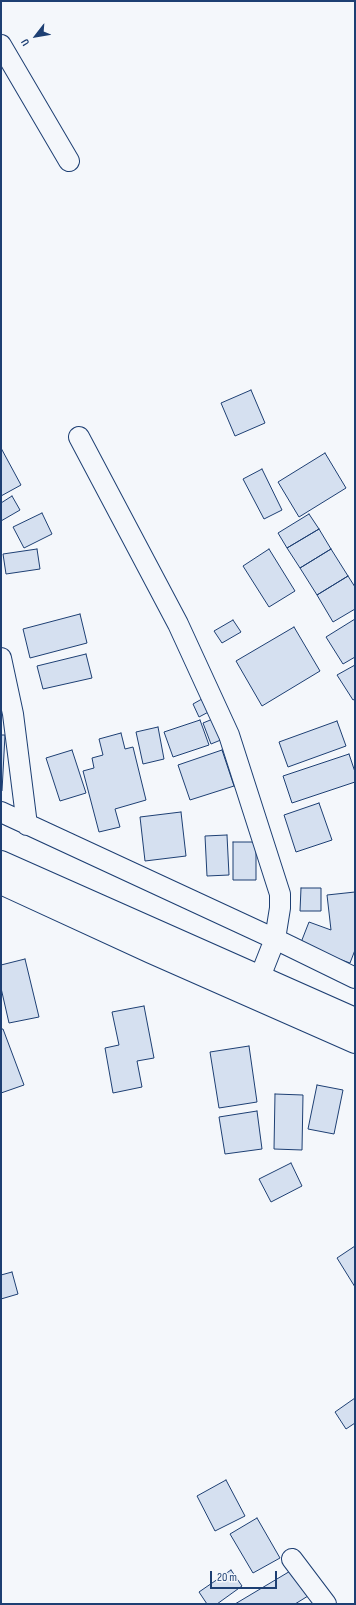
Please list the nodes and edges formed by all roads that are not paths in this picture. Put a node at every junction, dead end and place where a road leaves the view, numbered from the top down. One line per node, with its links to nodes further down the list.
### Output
1 (1, 45): 2 (street)
2 (69, 161)
3 (79, 436): 9 (street)
4 (1, 658): 6 (street)
5 (1, 812): 6 (street)
6 (27, 825): 9 (street)
7 (1, 862): 10 (main road)
8 (1, 883): 13 (main road)
9 (273, 942): 10 (street); 11 (street)
10 (262, 972): 12 (main road)
11 (355, 978)
12 (355, 1019)
13 (355, 1042)
14 (292, 1559): 15 (street)
15 (326, 1604)

